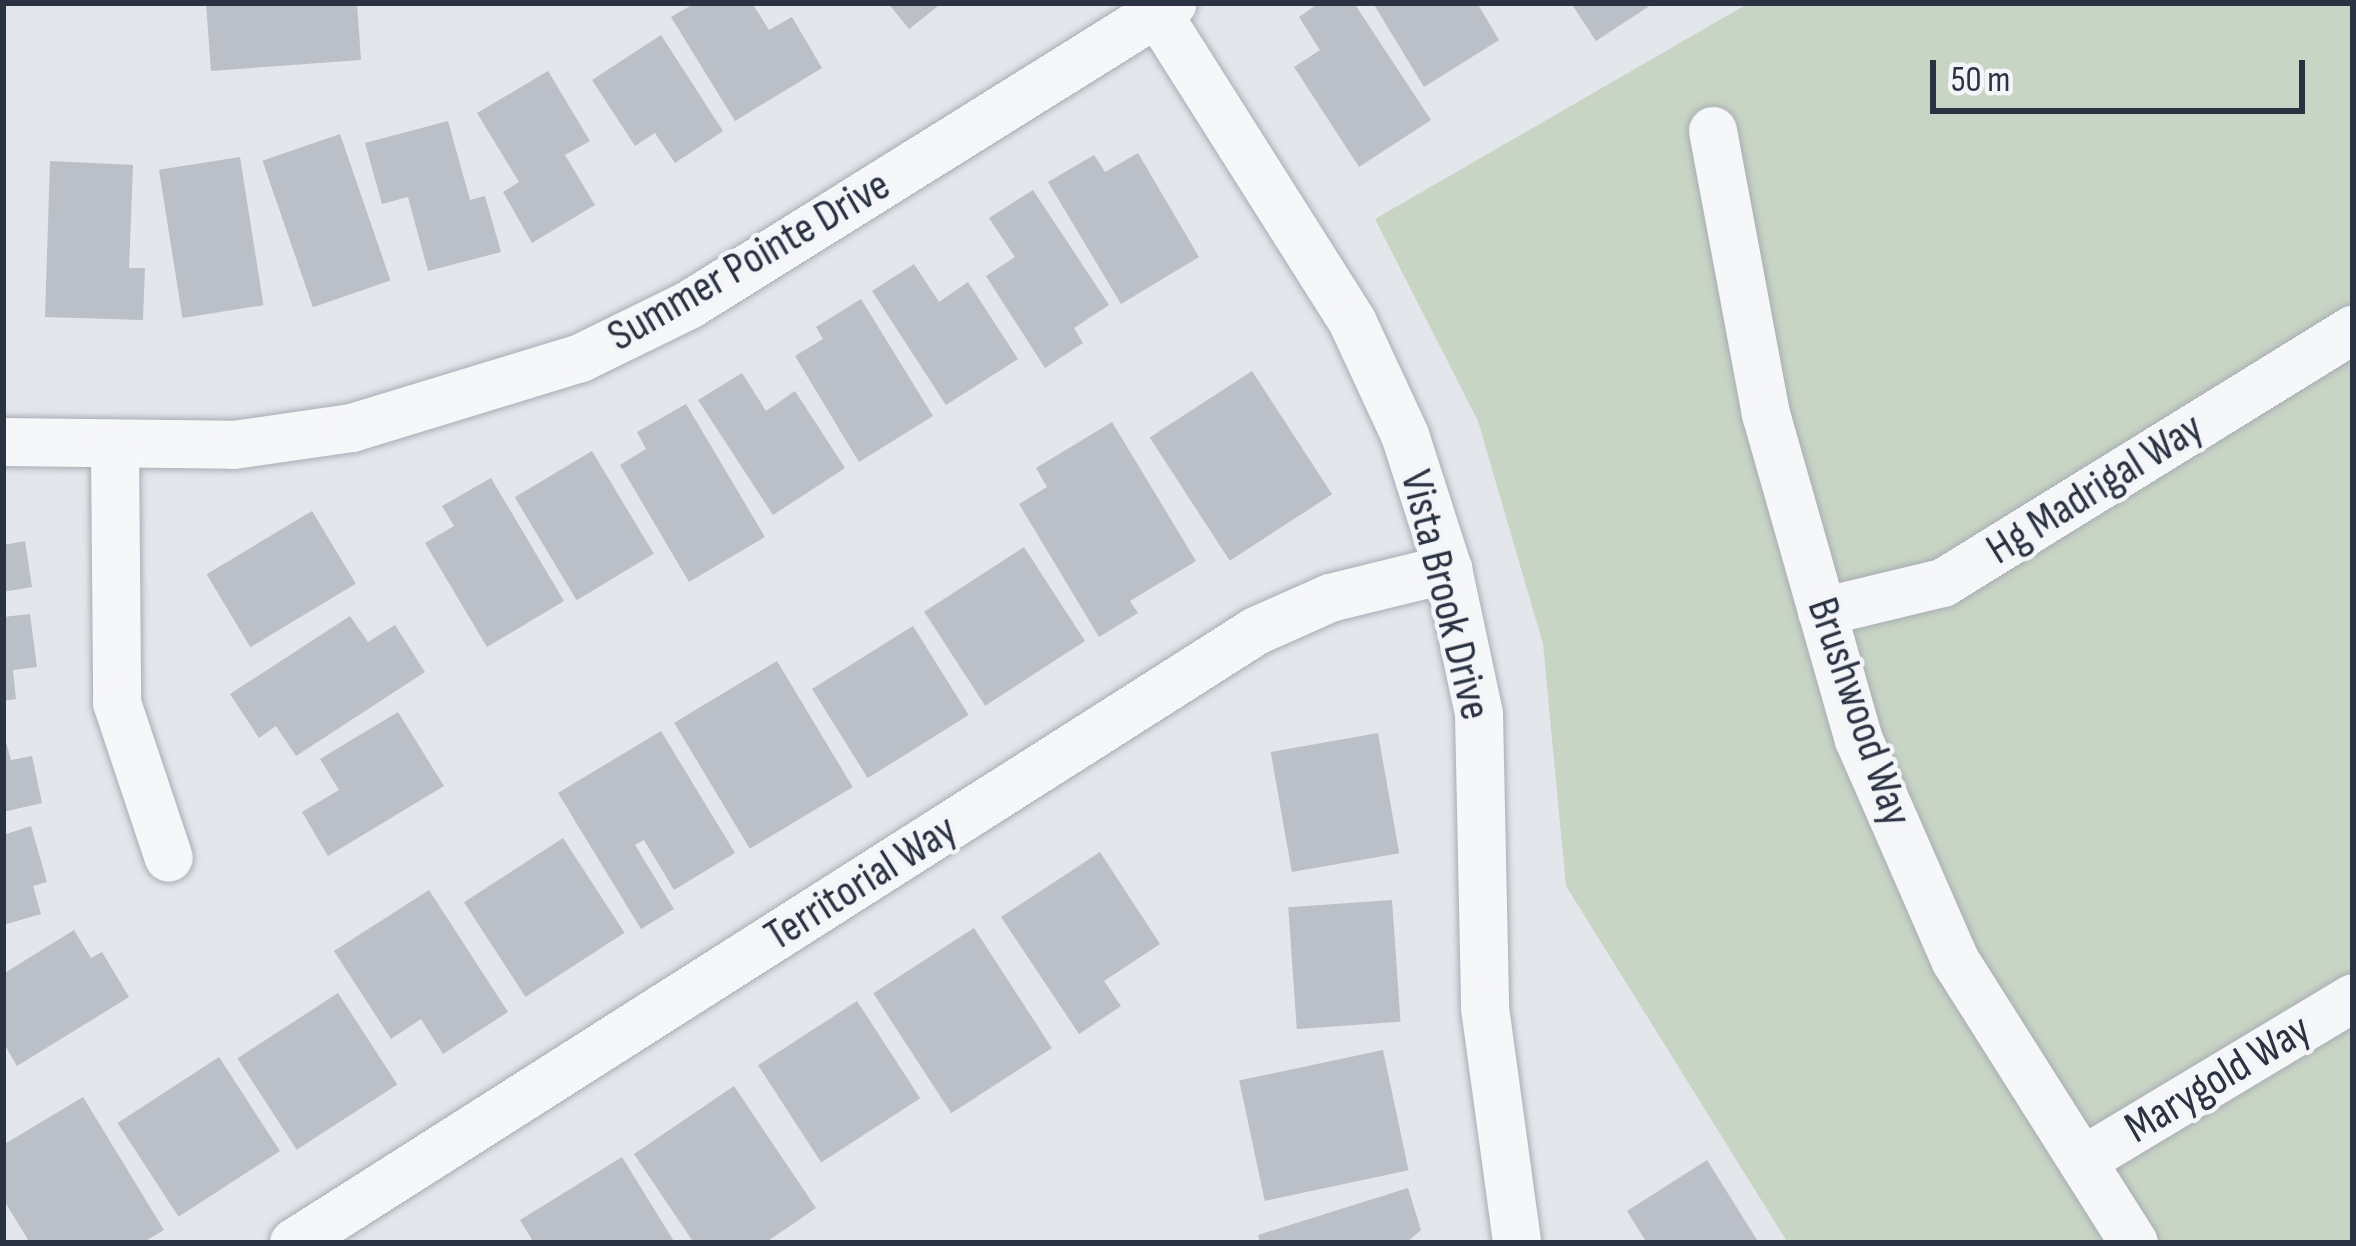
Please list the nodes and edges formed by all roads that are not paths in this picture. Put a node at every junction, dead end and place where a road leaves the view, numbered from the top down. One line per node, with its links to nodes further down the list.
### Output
1 (1161, 6): 5 (street, Summer Pointe Drive); 6 (street, Vista Brook Drive)
2 (1713, 131): 7 (street, Brushwood Way)
3 (2353, 329): 7 (street, Hg Madrigal Way)
4 (3, 442): 5 (street, Summer Pointe Drive)
5 (115, 450): 8 (street)
6 (1448, 569): 11 (street, Territorial Way); 12 (street, Vista Brook Drive)
7 (1822, 611): 10 (street, Brushwood Way)
8 (170, 858)
9 (2353, 998): 10 (street, Marygold Way)
10 (2082, 1161): 13 (street, Brushwood Way)
11 (294, 1243)
12 (1517, 1243)
13 (2134, 1243)

